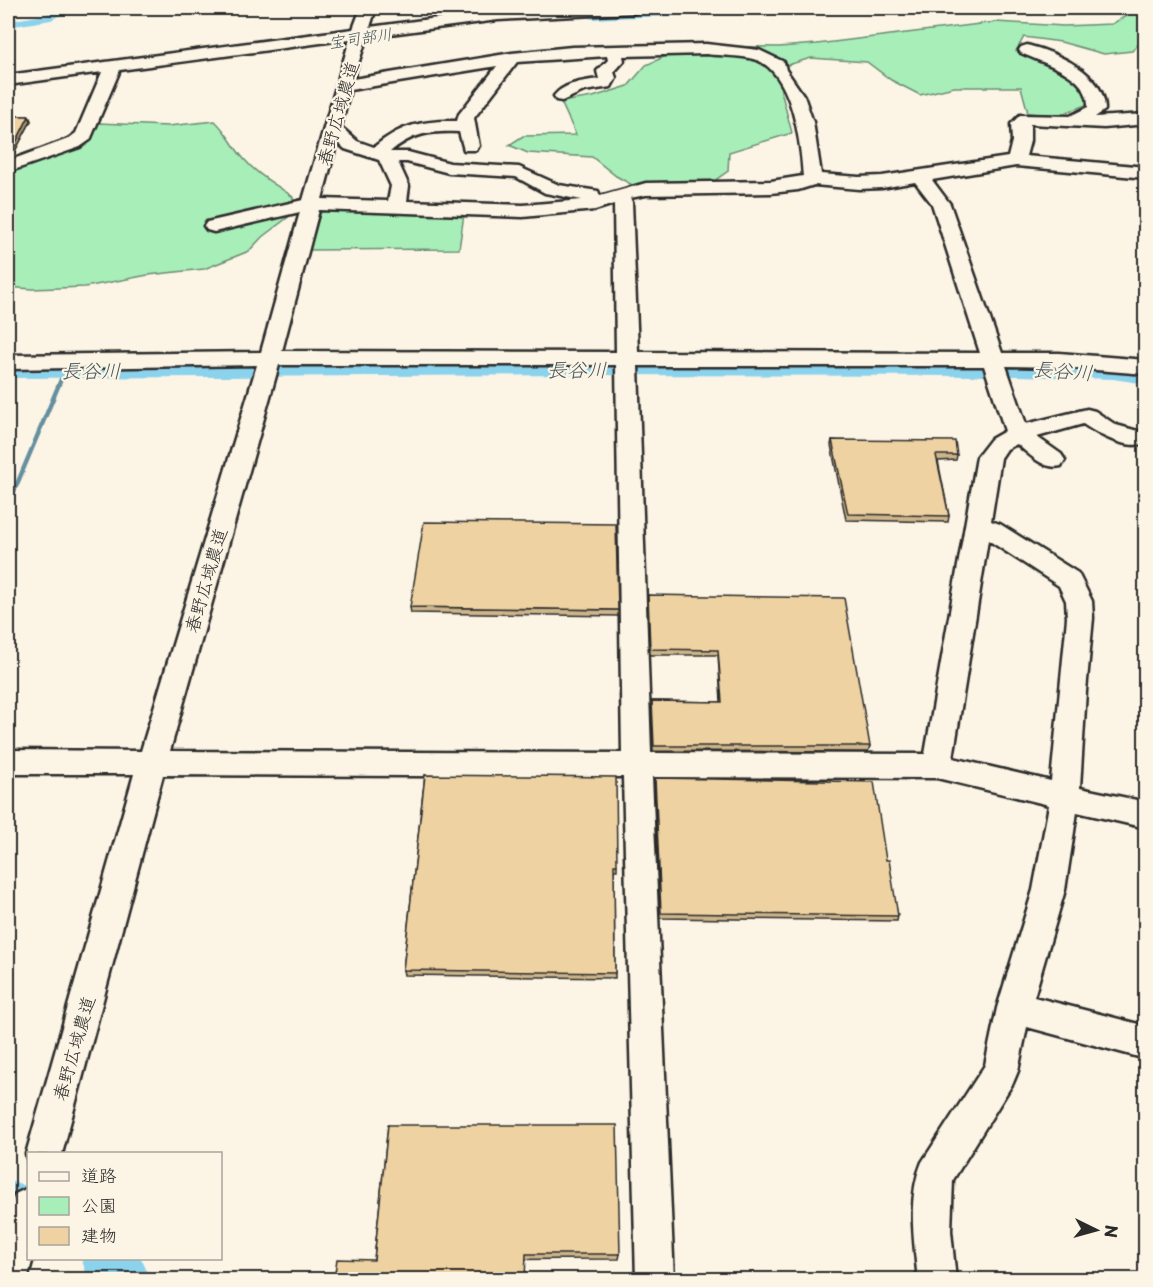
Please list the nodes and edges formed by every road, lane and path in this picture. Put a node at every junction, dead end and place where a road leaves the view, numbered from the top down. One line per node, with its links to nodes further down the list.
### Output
1 (368, 8): 4 (street, 春野広域農道)
2 (635, 8): 3 (street)
3 (494, 11): 4 (street); 7 (street)
4 (359, 37): 9 (street); 11 (street, 春野広域農道)
5 (1027, 50): 14 (street)
6 (614, 51): 7 (street); 12 (street); 23 (street)
7 (533, 55): 8 (street)
8 (512, 58): 11 (street); 15 (street)
9 (113, 67): 10 (street); 20 (street)
10 (8, 80)
11 (343, 86): 16 (street, 春野広域農道)
12 (562, 96)
13 (1146, 119): 14 (street)
14 (1073, 121): 19 (street)
15 (465, 127): 17 (street); 18 (street)
16 (332, 128): 18 (street); 25 (street, 春野広域農道)
17 (470, 146)
18 (381, 155): 24 (street); 26 (street)
19 (1017, 161): 21 (street); 22 (street)
20 (8, 167)
21 (1146, 173)
22 (921, 177): 23 (street); 30 (street)
23 (812, 179): 24 (street)
24 (620, 195): 26 (street); 29 (street)
25 (312, 204): 26 (street); 27 (street); 32 (street, 春野広域農道)
26 (397, 207)
27 (214, 226)
28 (8, 362): 32 (street)
29 (627, 365): 30 (street); 32 (street); 40 (street)
30 (994, 366): 31 (street); 33 (street)
31 (1146, 367)
32 (266, 369): 38 (street, 春野広域農道)
33 (1018, 434): 34 (street); 35 (street); 36 (street)
34 (1137, 438)
35 (1053, 460)
36 (977, 525): 39 (street); 41 (street)
37 (8, 762): 38 (street)
38 (152, 762): 40 (street); 45 (street, 春野広域農道)
39 (937, 766): 40 (street); 41 (street)
40 (637, 767): 48 (street)
41 (1065, 797): 42 (street); 43 (street)
42 (1146, 815)
43 (1014, 1008): 44 (street); 49 (street)
44 (1146, 1043)
45 (45, 1152)
46 (27, 1210): 47 (street)
47 (11, 1265)
48 (655, 1280)
49 (937, 1280)

